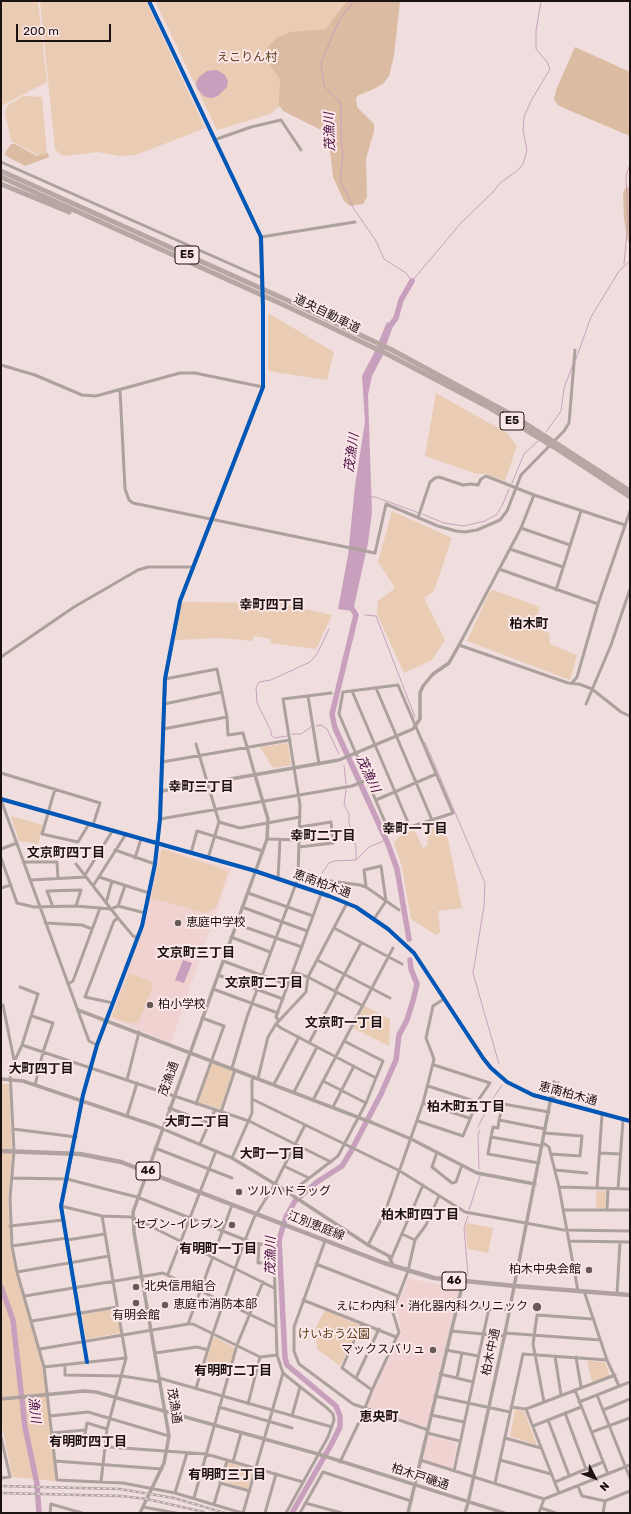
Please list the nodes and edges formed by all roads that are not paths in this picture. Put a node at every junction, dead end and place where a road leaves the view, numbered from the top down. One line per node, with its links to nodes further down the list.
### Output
1 (149, 1): 2 (street)
2 (214, 140): 3 (street); 9 (street)
3 (301, 150)
4 (1, 162): 11 (street)
5 (1, 170): 14 (highway, 道央自動車道 / E5)
6 (1, 177): 10 (highway, 道央自動車道 / E5)
7 (1, 184): 10 (highway)
8 (355, 222): 9 (street)
9 (261, 237): 11 (street)
10 (134, 239): 14 (highway, 道央自動車道 / E5)
11 (262, 278): 12 (street)
12 (262, 285)
13 (263, 300): 18 (street)
14 (370, 343): 16 (highway, 道央自動車道 / E5)
15 (576, 350): 20 (street)
16 (390, 353): 21 (highway, 道央自動車道 / E5); 23 (highway, 道央自動車道 / E5)
17 (1, 365): 19 (street)
18 (263, 387): 19 (street); 27 (street)
19 (120, 390): 27 (street)
20 (516, 488): 22 (street); 26 (street); 26 (street)
21 (630, 491)
22 (534, 495): 24 (street); 29 (street)
23 (630, 497)
24 (581, 511): 28 (street); 30 (street)
25 (630, 511): 28 (street)
26 (419, 515): 27 (street)
27 (211, 519): 32 (street)
28 (625, 525): 37 (street)
29 (521, 528): 30 (street); 31 (street)
30 (570, 545): 33 (street)
31 (510, 550): 33 (street); 34 (street)
32 (192, 567): 39 (street); 40 (street)
33 (563, 567): 36 (street)
34 (499, 570): 36 (street); 38 (street)
35 (630, 589): 43 (street)
36 (556, 590): 37 (street)
37 (598, 604): 41 (street)
38 (459, 645): 41 (street); 52 (street)
39 (1, 657)
40 (165, 679): 45 (street); 48 (street)
41 (572, 683): 43 (street)
42 (376, 688): 44 (street); 52 (street); 54 (street)
43 (592, 689): 49 (street); 50 (street)
44 (352, 691): 57 (street); 59 (street)
45 (222, 692): 48 (street); 51 (street)
46 (331, 694): 47 (street)
47 (308, 696): 55 (street); 62 (street)
48 (164, 704): 53 (street)
49 (586, 704)
50 (630, 716)
51 (227, 717): 53 (street); 58 (street)
52 (416, 726): 54 (street); 65 (street)
53 (163, 729): 61 (street)
54 (396, 736): 57 (street); 68 (street)
55 (290, 740): 58 (street); 63 (street)
56 (196, 744): 60 (street)
57 (375, 745): 59 (street); 72 (street)
58 (246, 747): 60 (street); 66 (street)
59 (354, 754): 62 (street); 67 (street)
60 (199, 756): 61 (street); 69 (street)
61 (162, 762): 71 (street)
62 (319, 764): 63 (street)
63 (294, 768): 66 (street); 73 (street)
64 (1, 774): 70 (street)
65 (436, 774): 68 (street); 81 (street)
66 (255, 775): 69 (street); 76 (street, 茂漁通)
67 (366, 780): 73 (street); 75 (street)
68 (416, 782): 72 (street); 81 (street)
69 (208, 783): 71 (street); 77 (street)
70 (55, 789): 78 (street); 84 (street)
71 (162, 791): 80 (street)
72 (395, 792): 75 (street); 86 (street)
73 (298, 795): 76 (street); 79 (street)
74 (1, 799): 78 (street, 恵南柏木通); 94 (street)
75 (376, 800): 86 (street)
76 (263, 801): 77 (street); 83 (street, 茂漁通)
77 (215, 809): 80 (street); 82 (street)
78 (49, 812): 84 (street, 恵南柏木通); 84 (street)
79 (300, 817): 83 (street); 85 (street)
80 (160, 819): 95 (street)
81 (432, 820): 86 (street)
82 (219, 822): 83 (street); 89 (street)
83 (268, 823): 91 (street, 茂漁通)
84 (91, 824): 87 (street, 恵南柏木通)
85 (300, 827): 93 (street); 96 (street)
86 (410, 827)
87 (113, 830): 88 (street, 恵南柏木通); 109 (street)
88 (126, 834): 90 (street, 恵南柏木通); 98 (street)
89 (215, 836): 99 (street); 100 (street); 103 (street)
90 (141, 839): 95 (street, 恵南柏木通); 102 (street)
91 (267, 839): 92 (street); 99 (street, 茂漁通)
92 (280, 840): 93 (street); 112 (street)
93 (299, 840): 96 (street)
94 (16, 843): 97 (street); 104 (street)
95 (158, 844): 100 (street, 恵南柏木通); 106 (street)
96 (299, 847): 116 (street)
97 (1, 849)
98 (115, 850): 102 (street); 110 (street)
99 (263, 851): 108 (street, 茂漁通)
100 (191, 853): 103 (street, 恵南柏木通)
101 (1, 858): 107 (street)
102 (135, 858): 106 (street)
103 (208, 858): 108 (street, 恵南柏木通)
104 (23, 862): 111 (street); 113 (street)
105 (76, 864): 109 (street)
106 (155, 864): 121 (street)
107 (3, 868): 115 (street)
108 (255, 872): 112 (street, 恵南柏木通); 122 (street, 茂漁通)
109 (86, 876): 111 (street); 117 (street)
110 (99, 877): 114 (street); 117 (street)
111 (58, 878): 113 (street)
112 (278, 879): 116 (street, 恵南柏木通)
113 (30, 880): 129 (street)
114 (112, 880): 118 (street); 125 (street)
115 (11, 885): 120 (street); 129 (street)
116 (295, 885): 123 (street, 恵南柏木通); 132 (street)
117 (94, 886): 125 (street)
118 (125, 886): 121 (street); 128 (street)
119 (366, 887): 123 (street); 124 (street); 124 (street)
120 (1, 888)
121 (149, 892): 136 (street)
122 (248, 893): 131 (street, 茂漁通); 132 (street)
123 (321, 894): 126 (street, 恵南柏木通); 137 (street)
124 (386, 901): 135 (street); 139 (street)
125 (106, 903): 134 (street)
126 (347, 903): 139 (street, 恵南柏木通); 143 (street)
127 (76, 906): 130 (street); 130 (street); 133 (street)
128 (118, 906): 134 (street); 136 (street)
129 (40, 907): 130 (street); 141 (street)
130 (53, 907)
131 (242, 907): 140 (street); 142 (street, 茂漁通)
132 (287, 907): 137 (street); 140 (street)
133 (100, 908): 134 (street); 144 (street)
134 (111, 909): 138 (street)
135 (399, 910)
136 (145, 913): 146 (street)
137 (313, 916): 145 (street)
138 (118, 918): 146 (street); 172 (street)
139 (374, 919): 171 (street, 恵南柏木通)
140 (281, 922): 145 (street); 148 (street)
141 (46, 923): 144 (street); 162 (street)
142 (236, 924): 147 (street, 茂漁通); 148 (street)
143 (334, 928): 149 (street); 154 (street)
144 (92, 929): 162 (street)
145 (307, 931): 150 (street)
146 (138, 938): 172 (street)
147 (231, 938): 152 (street); 155 (street, 茂漁通)
148 (276, 938): 150 (street); 152 (street)
149 (361, 943): 153 (street); 158 (street)
150 (302, 947): 157 (street)
151 (393, 948): 153 (street)
152 (270, 952): 160 (street)
153 (388, 957): 156 (street); 165 (street)
154 (317, 960): 158 (street); 161 (street)
155 (223, 961): 159 (street, 茂漁通); 160 (street)
156 (402, 964)
157 (293, 972): 161 (street); 163 (street)
158 (344, 974): 165 (street); 168 (street)
159 (218, 975): 166 (street, 茂漁通); 167 (street)
160 (262, 975): 163 (street); 167 (street)
161 (308, 977): 168 (street); 181 (street)
162 (68, 984): 176 (street)
163 (288, 985): 170 (street)
164 (20, 987): 178 (street)
165 (372, 988): 169 (street); 175 (street)
166 (213, 989): 173 (street); 179 (street, 茂漁通)
167 (257, 990): 170 (street); 173 (street)
168 (336, 992): 175 (street); 185 (street)
169 (390, 998)
170 (283, 999): 177 (street)
171 (444, 999): 194 (street); 213 (street, 恵南柏木通)
172 (113, 1003): 180 (street)
173 (252, 1004): 177 (street); 197 (street)
174 (3, 1005): 192 (street)
175 (363, 1006): 184 (street)
176 (78, 1010): 180 (street); 187 (street)
177 (278, 1013): 181 (street)
178 (32, 1016): 186 (street); 189 (street)
179 (202, 1018): 190 (street, 茂漁通); 193 (street)
180 (106, 1020): 182 (street); 187 (street)
181 (277, 1022): 183 (street); 198 (street)
182 (139, 1032): 190 (street); 202 (street)
183 (299, 1037): 185 (street); 206 (street)
184 (344, 1041): 191 (street); 199 (street)
185 (309, 1043): 188 (street)
186 (22, 1045): 189 (street); 192 (street)
187 (97, 1045): 196 (street)
188 (317, 1047): 191 (street); 210 (street)
189 (43, 1052): 196 (street); 207 (street)
190 (190, 1052): 193 (street); 211 (street, 茂漁通)
191 (336, 1057): 195 (street); 203 (street)
192 (14, 1060): 201 (street)
193 (211, 1060): 197 (street); 219 (street)
194 (434, 1065): 208 (street); 216 (street)
195 (354, 1066): 199 (street); 209 (street)
196 (92, 1068): 202 (street); 215 (street)
197 (233, 1069): 198 (street); 223 (street)
198 (256, 1078): 206 (street); 212 (street)
199 (376, 1078): 217 (street)
200 (3, 1079): 201 (street)
201 (12, 1080): 207 (street); 237 (street)
202 (127, 1080): 204 (street)
203 (323, 1081): 209 (street); 214 (street)
204 (137, 1083): 211 (street); 226 (street)
205 (556, 1083): 213 (street, 柏木中通)
206 (274, 1084): 210 (street)
207 (35, 1085): 215 (street)
208 (428, 1086): 216 (street); 218 (street)
209 (342, 1090): 217 (street); 220 (street)
210 (294, 1092): 214 (street)
211 (174, 1096): 219 (street); 221 (street, 茂漁通)
212 (252, 1099): 231 (street); 235 (street)
213 (552, 1099): 224 (street, 柏木中通); 225 (street, 恵南柏木通)
214 (313, 1100): 220 (street)
215 (82, 1101): 226 (street); 239 (street)
216 (477, 1102): 228 (street)
217 (366, 1103): 227 (street)
218 (424, 1103): 228 (street); 232 (street)
219 (196, 1104): 222 (street)
220 (333, 1107): 227 (street)
221 (169, 1108): 234 (street); 236 (street, 茂漁通)
222 (215, 1110): 223 (street); 234 (street)
223 (221, 1112): 231 (street)
224 (548, 1112): 229 (street); 238 (street, 柏木中通)
225 (602, 1114): 230 (street, 恵南柏木通); 251 (street)
226 (127, 1116): 236 (street)
227 (361, 1118): 241 (street); 245 (street)
228 (469, 1118): 232 (street)
229 (499, 1120): 238 (street); 240 (street)
230 (623, 1120): 233 (street, 恵南柏木通); 254 (street)
231 (248, 1121): 243 (street); 255 (street)
232 (418, 1121): 241 (street)
233 (630, 1121)
234 (209, 1123): 242 (street)
235 (305, 1125): 243 (street); 245 (street)
236 (162, 1127): 242 (street); 246 (street, 茂漁通)
237 (13, 1129): 239 (street); 248 (street)
238 (545, 1131): 244 (street, 柏木中通); 253 (street)
239 (76, 1137): 252 (street)
240 (491, 1137): 244 (street); 257 (street)
241 (411, 1139): 250 (street); 263 (street)
242 (200, 1144): 249 (street)
243 (295, 1144): 256 (street); 259 (street)
244 (542, 1145): 253 (street); 257 (street, 柏木中通)
245 (347, 1146): 256 (street); 263 (street)
246 (155, 1148): 260 (street); 262 (street, 茂漁通)
247 (1, 1151): 248 (main road, 江別恵庭線 / 46)
248 (14, 1151): 252 (main road, 江別恵庭線 / 46); 265 (street)
249 (216, 1151): 255 (street); 260 (street)
250 (437, 1152): 258 (street); 258 (street)
251 (600, 1153): 254 (street); 273 (street)
252 (72, 1154): 262 (main road, 江別恵庭線 / 46); 268 (street)
253 (551, 1154): 261 (street)
254 (620, 1154): 275 (street)
255 (232, 1158): 269 (street)
256 (331, 1162): 267 (street)
257 (539, 1163): 270 (street, 柏木中通)
258 (462, 1165): 270 (street)
259 (284, 1166): 267 (street); 269 (street)
260 (209, 1169): 266 (street); 277 (street)
261 (555, 1170): 264 (street); 272 (street)
262 (147, 1171): 277 (main road, 江別恵庭線 / 46); 280 (street, 茂漁通)
263 (400, 1171): 271 (street); 307 (street)
264 (587, 1173)
265 (12, 1178): 268 (street); 292 (street)
266 (232, 1178)
267 (309, 1178): 278 (street)
268 (67, 1179): 280 (street); 282 (street)
269 (275, 1184): 278 (street); 286 (street)
270 (535, 1184): 291 (street, 柏木中通)
271 (423, 1185): 279 (street); 297 (street)
272 (559, 1187): 273 (street); 283 (street)
273 (597, 1188): 274 (street)
274 (608, 1189): 275 (street); 284 (street)
275 (618, 1189): 276 (street)
276 (630, 1190)
277 (200, 1192): 281 (main road, 江別恵庭線 / 46); 289 (street)
278 (292, 1195): 307 (street)
279 (438, 1196): 291 (street); 300 (street)
280 (137, 1197): 288 (street, 茂漁通); 289 (street)
281 (232, 1205): 286 (main road, 江別恵庭線 / 46); 293 (street)
282 (61, 1206): 287 (street); 290 (street)
283 (564, 1210): 284 (street); 294 (street)
284 (607, 1210): 285 (street)
285 (630, 1210)
286 (257, 1214): 299 (street); 302 (main road, 江別恵庭線 / 46)
287 (102, 1216): 288 (street); 296 (street)
288 (132, 1217): 301 (street); 320 (street, 茂漁通)
289 (190, 1218): 293 (street); 301 (street)
290 (63, 1220): 292 (street); 298 (street)
291 (527, 1224): 294 (street); 324 (street, 柏木中通)
292 (10, 1226): 308 (street)
293 (221, 1230): 299 (street); 310 (street)
294 (568, 1230): 295 (street); 303 (street)
295 (630, 1231)
296 (105, 1234): 298 (street); 309 (street)
297 (402, 1234): 300 (street); 311 (street)
298 (67, 1239): 308 (street); 312 (street)
299 (245, 1240): 306 (street); 316 (street)
300 (415, 1240): 317 (street)
301 (181, 1241): 310 (street); 319 (street)
302 (325, 1241): 314 (street); 315 (main road, 江別恵庭線 / 46)
303 (569, 1241): 304 (street); 328 (street)
304 (620, 1242): 305 (street); 330 (street)
305 (630, 1242)
306 (259, 1244): 313 (street); 313 (street)
307 (368, 1245): 311 (street)
308 (12, 1246): 318 (street)
309 (109, 1256): 312 (street); 321 (street)
310 (212, 1257): 316 (street); 327 (street)
311 (391, 1259): 315 (street)
312 (71, 1263): 318 (street); 325 (street)
313 (274, 1263): 326 (street)
314 (316, 1264): 333 (street); 334 (street)
315 (393, 1266): 317 (main road, 江別恵庭線 / 46)
316 (236, 1268): 322 (street); 335 (street)
317 (408, 1271): 323 (main road, 江別恵庭線 / 46); 333 (street)
318 (17, 1272): 332 (street)
319 (168, 1274): 320 (street); 327 (street)
320 (142, 1276): 321 (street); 348 (street, 茂漁通)
321 (114, 1281): 325 (street); 337 (street)
322 (263, 1282): 326 (street); 341 (street)
323 (463, 1282): 324 (main road, 江別恵庭線 / 46); 336 (street)
324 (515, 1286): 328 (main road, 江別恵庭線 / 46); 339 (street, 柏木中通)
325 (75, 1288): 332 (street); 340 (street)
326 (274, 1288): 347 (street)
327 (200, 1290): 335 (street); 346 (street)
328 (578, 1291): 329 (main road, 江別恵庭線 / 46)
329 (584, 1291): 330 (main road, 江別恵庭線 / 46); 342 (street)
330 (617, 1294): 331 (main road, 江別恵庭線 / 46)
331 (630, 1294)
332 (25, 1296): 343 (street)
333 (398, 1296): 356 (street)
334 (303, 1300): 345 (street); 407 (street)
335 (224, 1302): 341 (street); 351 (street)
336 (457, 1306): 338 (street); 350 (street)
337 (117, 1307): 340 (street); 354 (street)
338 (489, 1308): 339 (street); 352 (street)
339 (510, 1310): 353 (street, 柏木中通)
340 (79, 1313): 343 (street); 344 (street)
341 (250, 1314): 347 (street); 359 (street)
342 (593, 1319): 355 (street); 357 (street)
343 (32, 1321): 360 (street)
344 (80, 1321): 358 (street)
345 (362, 1323): 349 (street); 380 (street)
346 (188, 1324): 348 (street); 351 (street)
347 (276, 1326): 365 (street)
348 (151, 1329): 354 (street); 363 (street, 茂漁通)
349 (379, 1329): 356 (street); 380 (street)
350 (451, 1331): 352 (street); 362 (street)
351 (212, 1334): 359 (street); 361 (street)
352 (483, 1334): 353 (street); 367 (street)
353 (505, 1334): 355 (street); 404 (street, 柏木中通)
354 (122, 1335): 358 (street); 370 (street)
355 (534, 1335): 357 (street); 366 (street)
356 (396, 1337): 389 (street)
357 (600, 1340): 372 (street)
358 (84, 1341): 360 (street); 373 (street)
359 (237, 1345): 369 (street); 394 (street)
360 (40, 1349): 375 (street)
361 (208, 1350): 363 (street); 388 (street)
362 (446, 1350): 364 (street); 377 (street)
363 (155, 1353): 382 (street, 茂漁通)
364 (462, 1353): 367 (street); 381 (street)
365 (277, 1355): 369 (street); 376 (street)
366 (534, 1355): 368 (street); 399 (street); 405 (street)
367 (478, 1356): 383 (street)
368 (555, 1356): 371 (street); 392 (street)
369 (260, 1357): 402 (street)
370 (126, 1358): 373 (street); 379 (street)
371 (576, 1358): 372 (street); 387 (street)
372 (607, 1360): 378 (street)
373 (87, 1362): 374 (street)
374 (64, 1365): 375 (street); 379 (street)
375 (44, 1367): 391 (street)
376 (283, 1373): 386 (street); 411 (street)
377 (440, 1374): 381 (street); 395 (street)
378 (616, 1375): 385 (street); 387 (street)
379 (122, 1376): 382 (street); 396 (street)
380 (356, 1378): 389 (street)
381 (457, 1378): 383 (street)
382 (160, 1380): 388 (street); 409 (street, 茂漁通)
383 (473, 1382): 401 (street)
384 (630, 1382): 385 (street)
385 (619, 1386): 393 (street)
386 (300, 1387): 416 (street); 425 (street)
387 (581, 1387): 390 (street)
388 (196, 1388): 394 (street)
389 (372, 1390): 407 (street)
390 (575, 1390): 392 (street); 400 (street)
391 (48, 1394): 396 (street, 柏木戸磯通); 397 (street, 柏木戸磯通); 415 (street)
392 (561, 1395): 399 (street)
393 (597, 1395): 400 (street); 410 (street)
394 (222, 1396): 402 (street); 403 (street)
395 (435, 1396): 401 (street); 414 (street)
396 (117, 1397): 409 (street, 柏木戸磯通); 417 (street)
397 (1, 1399)
398 (630, 1399): 410 (street)
399 (544, 1402): 408 (street)
400 (580, 1402): 406 (street)
401 (468, 1403): 404 (street); 421 (street)
402 (248, 1404): 411 (street)
403 (219, 1407): 420 (street); 422 (street)
404 (489, 1407): 412 (street); 464 (street, 柏木中通)
405 (511, 1407): 408 (street); 412 (street)
406 (581, 1407): 413 (street); 430 (street)
407 (365, 1408): 429 (street); 451 (street)
408 (526, 1409): 423 (street)
409 (164, 1410): 422 (street, 柏木戸磯通); 433 (street, 茂漁通)
410 (603, 1410): 424 (street)
411 (273, 1411): 416 (street); 420 (street)
412 (510, 1412): 435 (street)
413 (564, 1413): 419 (street); 456 (street)
414 (431, 1415): 421 (street); 429 (street)
415 (50, 1416): 417 (street); 431 (street)
416 (292, 1416): 425 (street)
417 (110, 1419): 427 (street); 433 (street)
418 (630, 1419): 424 (street)
419 (548, 1420): 423 (street); 463 (street)
420 (270, 1422): 426 (street); 436 (street)
421 (464, 1422): 437 (street)
422 (214, 1425): 432 (street, 柏木戸磯通); 444 (street)
423 (532, 1426): 441 (street)
424 (609, 1426): 430 (street); 455 (street)
425 (332, 1427): 445 (street)
426 (292, 1428)
427 (108, 1429): 428 (street); 440 (street)
428 (85, 1430): 431 (street); 439 (street)
429 (427, 1432): 437 (street); 447 (street)
430 (592, 1432): 452 (street)
431 (52, 1433): 438 (street)
432 (241, 1433): 436 (street, 柏木戸磯通); 450 (street)
433 (169, 1436): 442 (street, 茂漁通)
434 (1, 1437): 465 (street)
435 (505, 1438): 441 (street); 448 (street)
436 (265, 1439): 445 (street, 柏木戸磯通); 458 (street)
437 (460, 1441): 459 (street)
438 (54, 1443): 439 (street); 449 (street)
439 (83, 1445): 440 (street)
440 (104, 1447): 442 (street); 453 (street)
441 (541, 1448): 461 (street)
442 (168, 1451): 443 (street); 457 (street, 茂漁通)
443 (187, 1453): 444 (street); 477 (street)
444 (206, 1454): 446 (street); 479 (street)
445 (319, 1455): 451 (street, 柏木戸磯通); 468 (street)
446 (227, 1460): 450 (street); 470 (street)
447 (420, 1460): 459 (street); 472 (street)
448 (500, 1460): 461 (street); 471 (street)
449 (55, 1461): 453 (street); 467 (street)
450 (232, 1462): 458 (street)
451 (340, 1462): 472 (street, 柏木戸磯通)
452 (603, 1462): 456 (street); 462 (street)
453 (103, 1464): 457 (street); 467 (street)
454 (630, 1465): 455 (street)
455 (626, 1466): 462 (street); 466 (street)
456 (586, 1468): 463 (street)
457 (162, 1469): 474 (street, 茂漁通)
458 (256, 1469): 460 (street); 476 (street)
459 (454, 1471): 464 (street)
460 (276, 1474): 468 (street); 494 (street)
461 (551, 1474): 469 (street)
462 (608, 1474): 473 (street)
463 (569, 1475): 469 (street)
464 (474, 1477): 471 (street); 484 (street, 柏木中通)
465 (1, 1478)
466 (630, 1478)
467 (101, 1482): 474 (street)
468 (302, 1482): 495 (street)
469 (554, 1482): 478 (street)
470 (220, 1483): 476 (street); 485 (street)
471 (495, 1483): 480 (street)
472 (414, 1486): 481 (street); 484 (street, 柏木戸磯通)
473 (578, 1486): 478 (street); 482 (street)
474 (153, 1489): 477 (street); 486 (street, 茂漁通)
475 (630, 1490): 482 (street)
476 (250, 1491): 493 (street)
477 (175, 1493): 479 (street)
478 (559, 1493): 480 (street)
479 (194, 1498): 485 (street)
480 (544, 1499): 487 (street)
481 (411, 1500): 483 (street); 498 (street)
482 (605, 1501): 503 (street)
483 (304, 1503): 496 (street); 497 (street)
484 (468, 1503): 499 (street, 柏木中通); 500 (street, 柏木戸磯通)
485 (214, 1504): 493 (street)
486 (143, 1507): 488 (street); 491 (street, 茂漁通)
487 (541, 1508): 501 (street); 502 (street)
488 (165, 1512): 492 (street)
489 (50, 1513): 490 (street)
490 (82, 1513)
491 (140, 1513)
492 (176, 1513)
493 (242, 1513)
494 (265, 1513)
495 (286, 1513)
496 (300, 1513)
497 (342, 1513)
498 (408, 1513)
499 (465, 1513)
500 (504, 1513)
501 (540, 1513)
502 (556, 1513)
503 (603, 1513)

